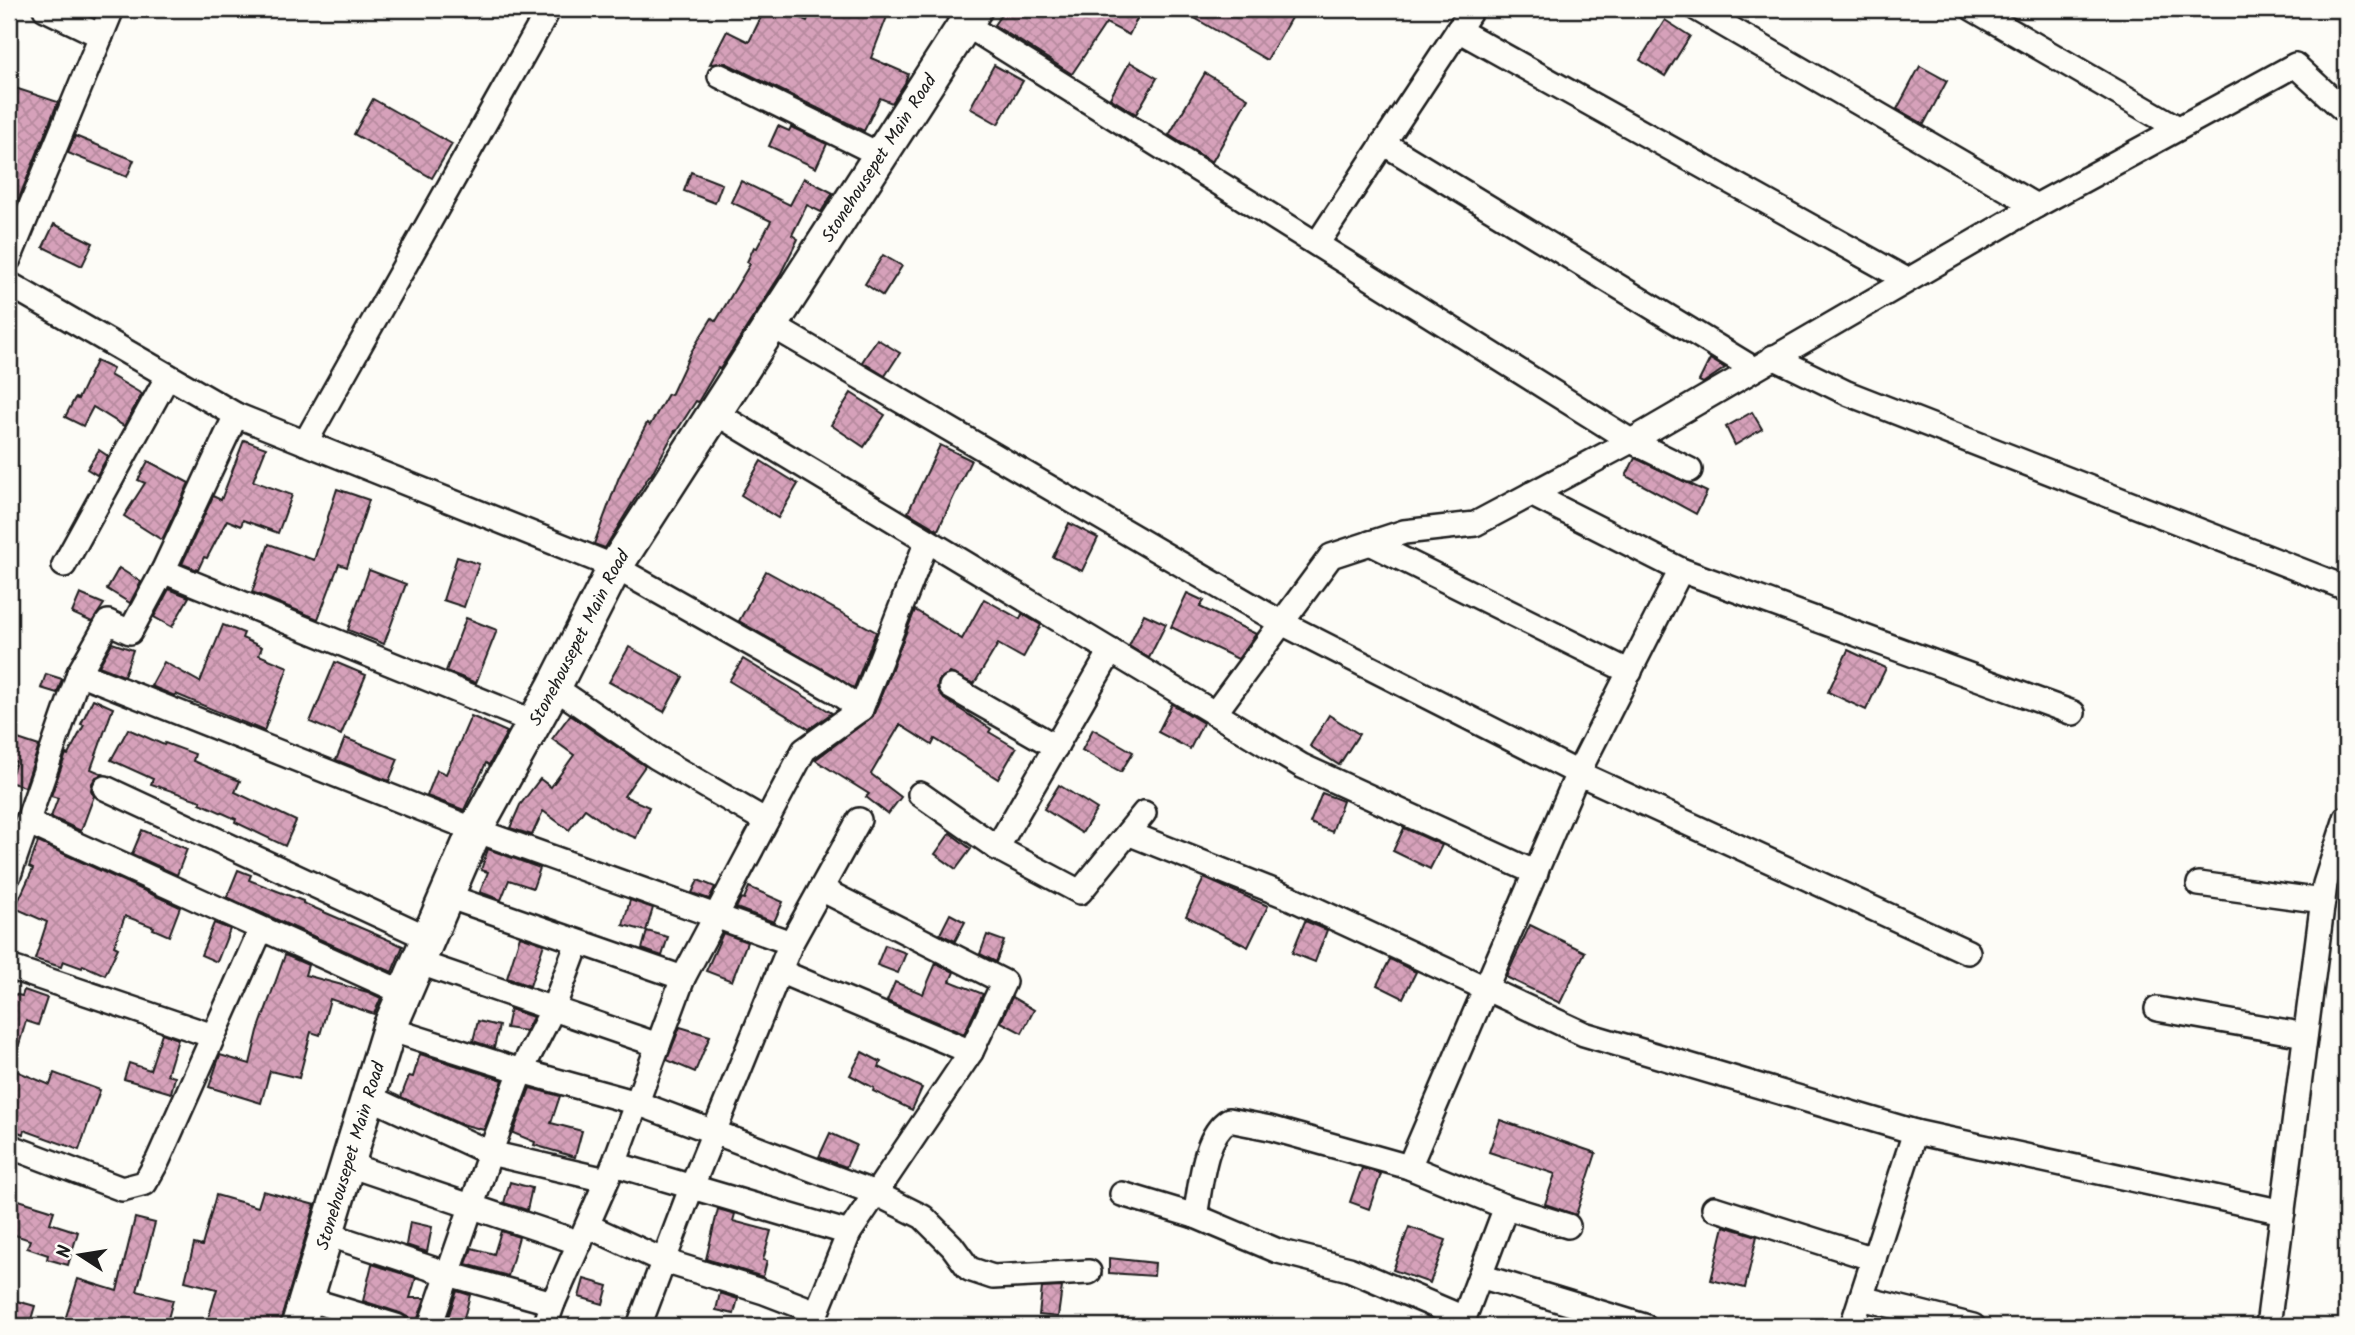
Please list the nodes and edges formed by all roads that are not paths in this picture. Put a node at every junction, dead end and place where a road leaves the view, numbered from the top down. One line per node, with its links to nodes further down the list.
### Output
1 (45, 9): 10 (street)
2 (112, 9): 10 (street)
3 (550, 9): 27 (street)
4 (1472, 9): 9 (street)
5 (1697, 9): 7 (street)
6 (1973, 9): 13 (street)
7 (1722, 15): 16 (street)
8 (970, 16): 15 (main road, Stonehousepet Main Road); 17 (street)
9 (1458, 30): 14 (street); 19 (street)
10 (101, 36): 18 (street)
11 (720, 76): 15 (street)
12 (2346, 112): 13 (street)
13 (2178, 128): 16 (street)
14 (1383, 143): 17 (street); 22 (street)
15 (880, 155): 21 (main road, Stonehousepet Main Road)
16 (2036, 206): 19 (street)
17 (1317, 244): 26 (street)
18 (9, 259)
19 (1907, 281): 22 (street)
20 (9, 284): 23 (street)
21 (771, 325): 24 (main road, Stonehousepet Main Road); 37 (street)
22 (1764, 363): 26 (street); 36 (street)
23 (168, 376): 25 (street); 32 (street)
24 (715, 412): 30 (street); 33 (main road, Stonehousepet Main Road)
25 (236, 415): 27 (street); 34 (street)
26 (1632, 441): 28 (street); 29 (street)
27 (305, 443): 33 (street)
28 (1690, 470)
29 (1531, 494): 31 (street); 35 (street)
30 (927, 541): 38 (street); 43 (street)
31 (1370, 543): 37 (street); 39 (street)
32 (64, 565)
33 (615, 568): 41 (main road, Stonehousepet Main Road); 43 (street)
34 (163, 570): 40 (street); 46 (street)
35 (1681, 570): 39 (street); 45 (street)
36 (2346, 588)
37 (1280, 622): 44 (street); 48 (street)
38 (1111, 651): 44 (street); 47 (street)
39 (1630, 671): 48 (street)
40 (79, 673): 55 (street); 56 (street)
41 (554, 687): 46 (main road, Stonehousepet Main Road); 54 (street)
42 (951, 687): 47 (street)
43 (861, 709): 54 (street)
44 (1215, 713): 59 (street)
45 (2073, 713)
46 (534, 722): 56 (main road, Stonehousepet Main Road)
47 (1056, 747): 58 (street)
48 (1578, 773): 59 (street); 70 (street)
49 (105, 789): 69 (street)
50 (920, 794): 58 (street)
51 (1144, 813): 57 (street)
52 (2346, 818): 64 (street)
53 (859, 820): 62 (street)
54 (766, 821): 65 (street)
55 (27, 822): 60 (street); 66 (street)
56 (475, 830): 63 (main road, Stonehousepet Main Road); 65 (street)
57 (1128, 833): 58 (street); 74 (street)
58 (997, 848)
59 (1536, 873): 74 (street)
60 (9, 875)
61 (2199, 884): 64 (street)
62 (821, 889): 68 (street); 82 (street)
63 (447, 896): 67 (street); 69 (main road, Stonehousepet Main Road)
64 (2323, 901): 79 (street)
65 (715, 916): 68 (street); 73 (street)
66 (261, 929): 75 (street); 80 (street)
67 (578, 942): 73 (street); 76 (street)
68 (790, 943): 72 (street)
69 (423, 950): 75 (main road, Stonehousepet Main Road); 76 (street)
70 (1968, 952)
71 (9, 967): 80 (street)
72 (779, 971): 82 (street); 86 (street)
73 (683, 978): 81 (street)
74 (1486, 988): 87 (street); 91 (street)
75 (404, 993): 78 (main road, Stonehousepet Main Road)
76 (553, 1009): 81 (street); 83 (street)
77 (2157, 1009): 79 (street)
78 (388, 1029): 83 (street); 84 (main road, Stonehousepet Main Road)
79 (2305, 1035): 99 (street)
80 (213, 1036): 88 (street)
81 (658, 1045): 85 (street)
82 (971, 1052): 94 (street)
83 (522, 1072): 85 (street); 89 (street)
84 (366, 1096): 89 (street); 90 (main road, Stonehousepet Main Road)
85 (637, 1103): 86 (street); 92 (street)
86 (715, 1131): 93 (street); 94 (street)
87 (1915, 1132): 99 (street); 105 (street)
88 (9, 1146)
89 (490, 1153): 92 (street); 96 (street)
90 (346, 1164): 96 (street); 103 (main road, Stonehousepet Main Road)
91 (1409, 1167): 97 (street); 100 (street)
92 (610, 1172): 93 (street); 104 (street)
93 (692, 1186): 102 (street); 106 (street)
94 (875, 1193): 102 (street); 107 (street)
95 (1122, 1194): 100 (street)
96 (471, 1205): 104 (street); 108 (street)
97 (1506, 1207): 101 (street); 109 (street)
98 (1714, 1208): 105 (street)
99 (2283, 1212): 122 (street)
100 (1195, 1216): 114 (street)
101 (1568, 1226)
102 (849, 1233): 113 (street)
103 (327, 1234): 108 (street); 112 (main road, Stonehousepet Main Road)
104 (584, 1234): 106 (street); 111 (street)
105 (1874, 1259): 110 (street)
106 (664, 1261): 113 (street); 118 (street)
107 (1089, 1272)
108 (448, 1274): 111 (street); 116 (street)
109 (1480, 1276): 114 (street); 119 (street)
110 (1861, 1298): 120 (street); 121 (street)
111 (553, 1303): 117 (street)
112 (303, 1313): 115 (street)
113 (814, 1319)
114 (1463, 1322)
115 (396, 1326)
116 (430, 1326)
117 (545, 1326)
118 (639, 1326)
119 (1644, 1326)
120 (1852, 1326)
121 (1973, 1326)
122 (2268, 1326)

